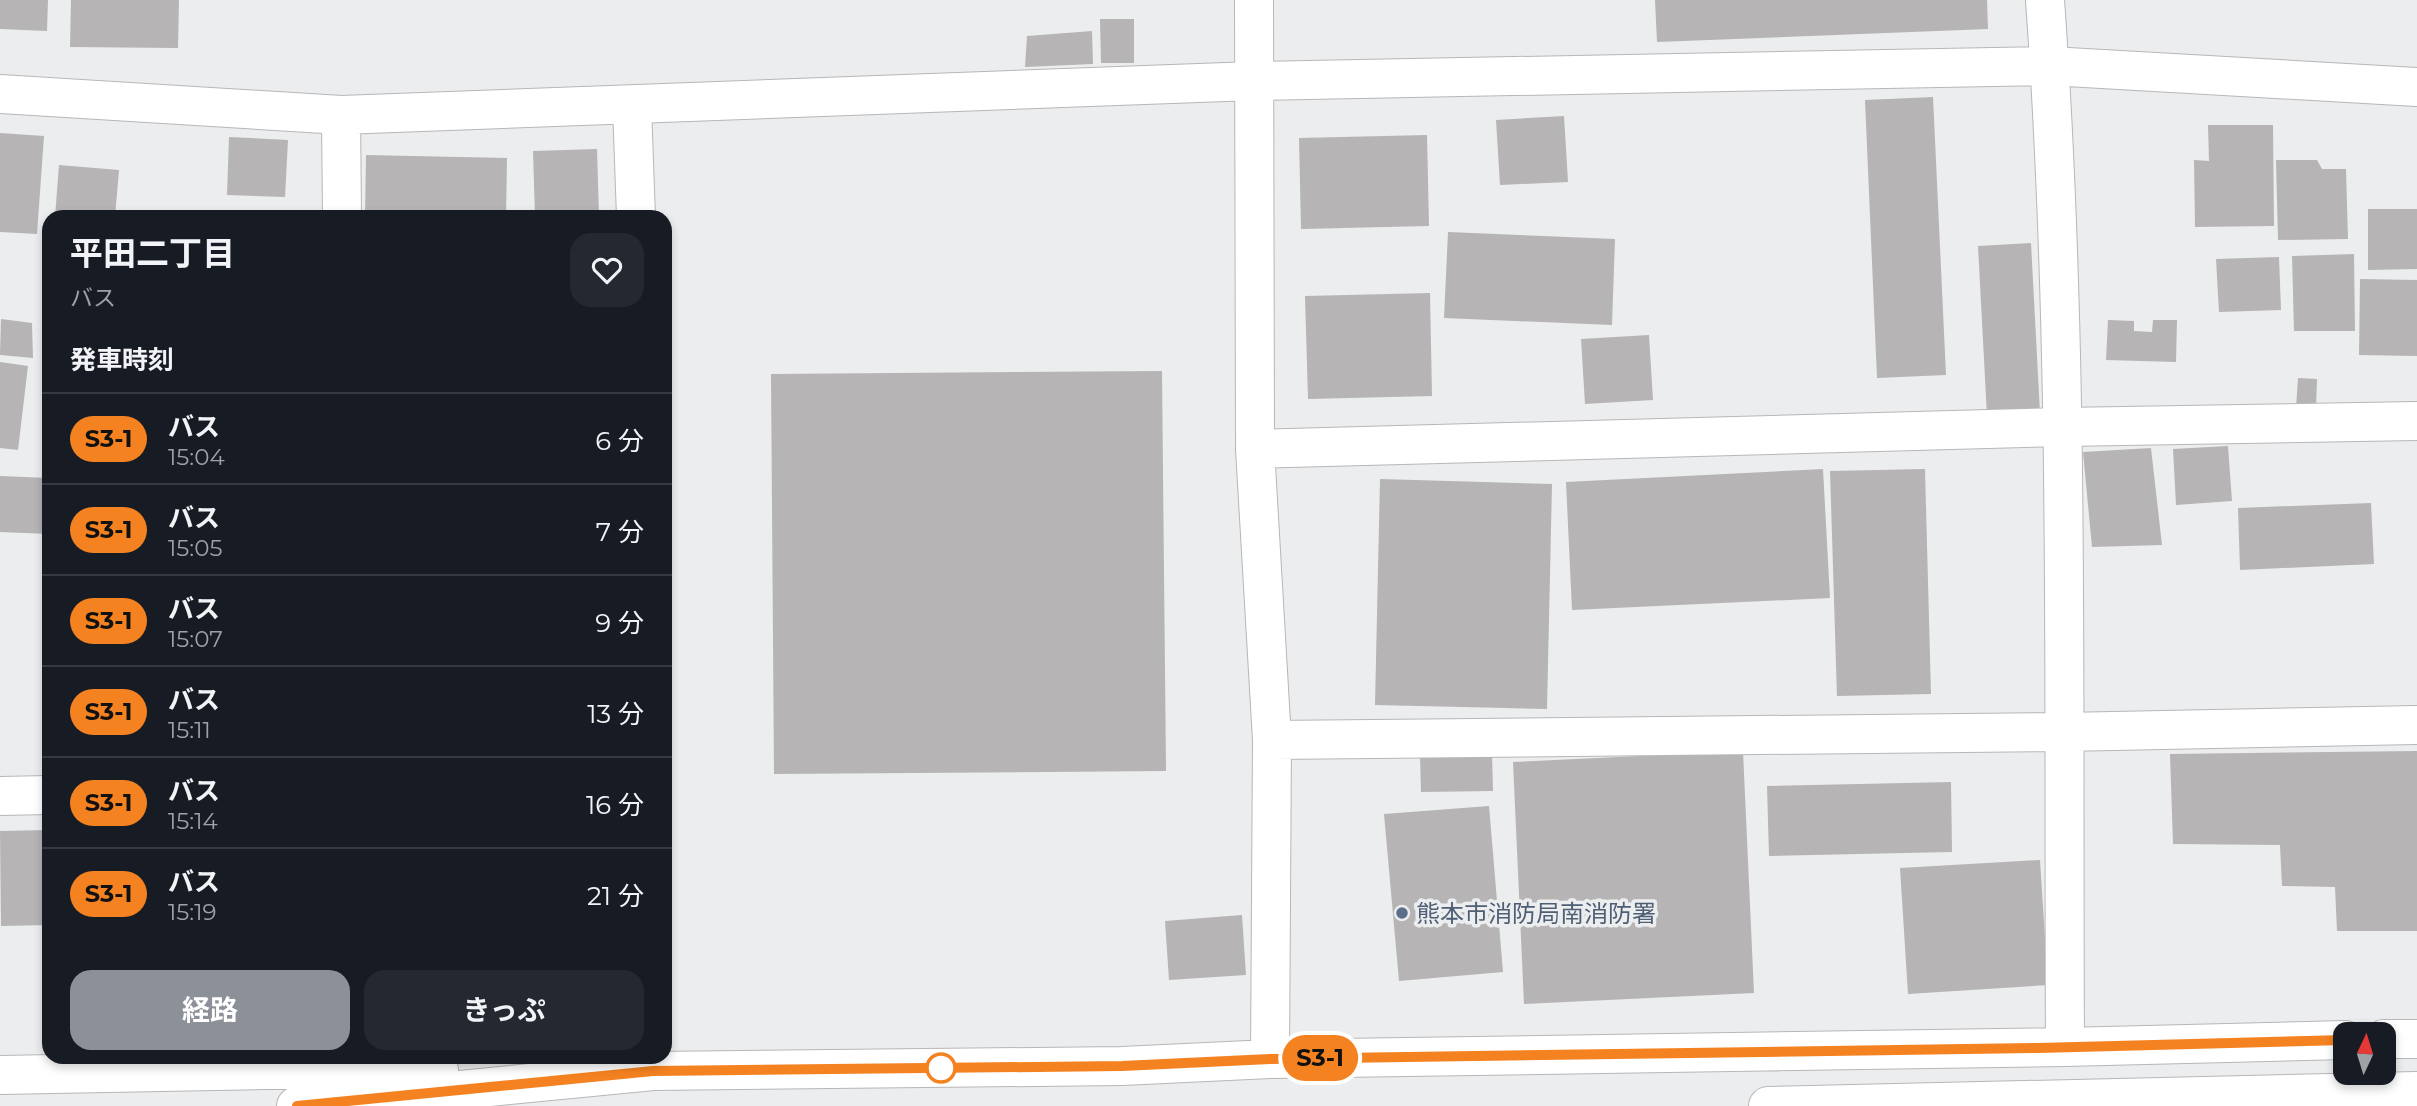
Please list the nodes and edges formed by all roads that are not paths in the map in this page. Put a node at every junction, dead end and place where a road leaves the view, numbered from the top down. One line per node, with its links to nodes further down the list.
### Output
1 (1254, 0): 4 (street)
2 (2045, 0): 3 (street)
3 (2050, 66): 4 (street); 5 (street); 12 (street)
4 (1253, 81): 7 (street); 13 (street)
5 (2417, 87)
6 (0, 94): 8 (street)
7 (632, 106): 8 (street); 10 (street)
8 (341, 115): 9 (street)
9 (342, 210)
10 (636, 210)
11 (2417, 421): 12 (street)
12 (2063, 427): 13 (street); 15 (street)
13 (1255, 449): 16 (street)
14 (2417, 725): 15 (street)
15 (2063, 732): 16 (street); 22 (street)
16 (1272, 740): 23 (street)
17 (42, 795): 18 (street)
18 (0, 796)
19 (2396, 1039): 20 (street)
20 (2417, 1039)
21 (2333, 1040): 22 (street)
22 (2065, 1047): 23 (street)
23 (1270, 1059): 24 (street)
24 (653, 1064): 25 (street); 27 (street)
25 (0, 1075)
26 (2417, 1091): 29 (street)
27 (296, 1106)
28 (1768, 1106): 29 (street)
29 (1795, 1106)

